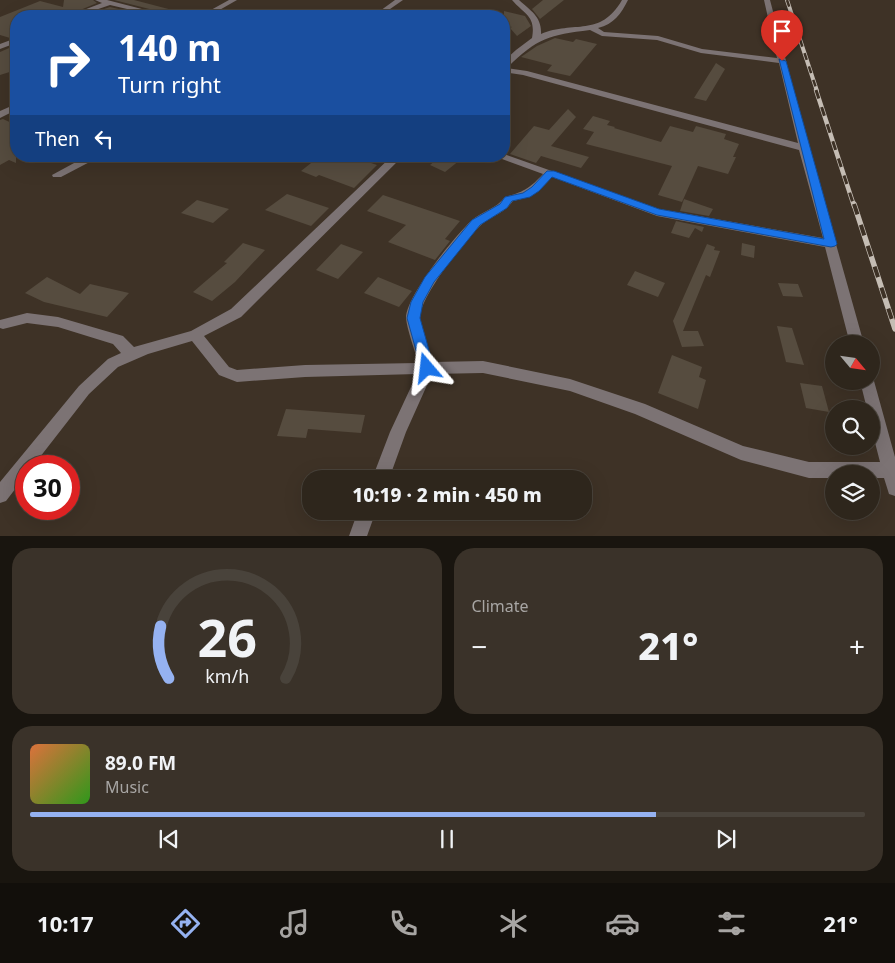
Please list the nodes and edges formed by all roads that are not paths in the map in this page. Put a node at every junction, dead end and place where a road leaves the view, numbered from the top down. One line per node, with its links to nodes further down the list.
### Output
1 (98, 0): 8 (street)
2 (136, 0): 9 (street)
3 (234, 0): 12 (street)
4 (400, 0): 13 (street)
5 (515, 0): 15 (street)
6 (625, 0): 14 (street)
7 (767, 0): 17 (street)
8 (109, 3): 9 (street); 10 (street)
9 (123, 6): 11 (street)
10 (89, 10)
11 (140, 10)
12 (215, 10)
13 (385, 10)
14 (592, 28): 15 (street); 17 (street)
15 (536, 40): 16 (street)
16 (510, 59)
17 (782, 61): 19 (street)
18 (510, 71): 19 (street)
19 (804, 148): 25 (street)
20 (510, 160): 23 (street)
21 (84, 162): 24 (street)
22 (392, 162): 27 (street)
23 (550, 173): 25 (street); 30 (street)
24 (57, 176)
25 (831, 244): 28 (street)
26 (3, 324): 29 (street)
27 (195, 335): 29 (street); 30 (street)
28 (855, 335)
29 (131, 354): 35 (street)
30 (427, 368): 32 (street); 33 (street)
31 (869, 390): 33 (street)
32 (383, 470)
33 (890, 470): 34 (street)
34 (895, 488)
35 (0, 495)
36 (364, 520): 37 (street)
37 (358, 536)

